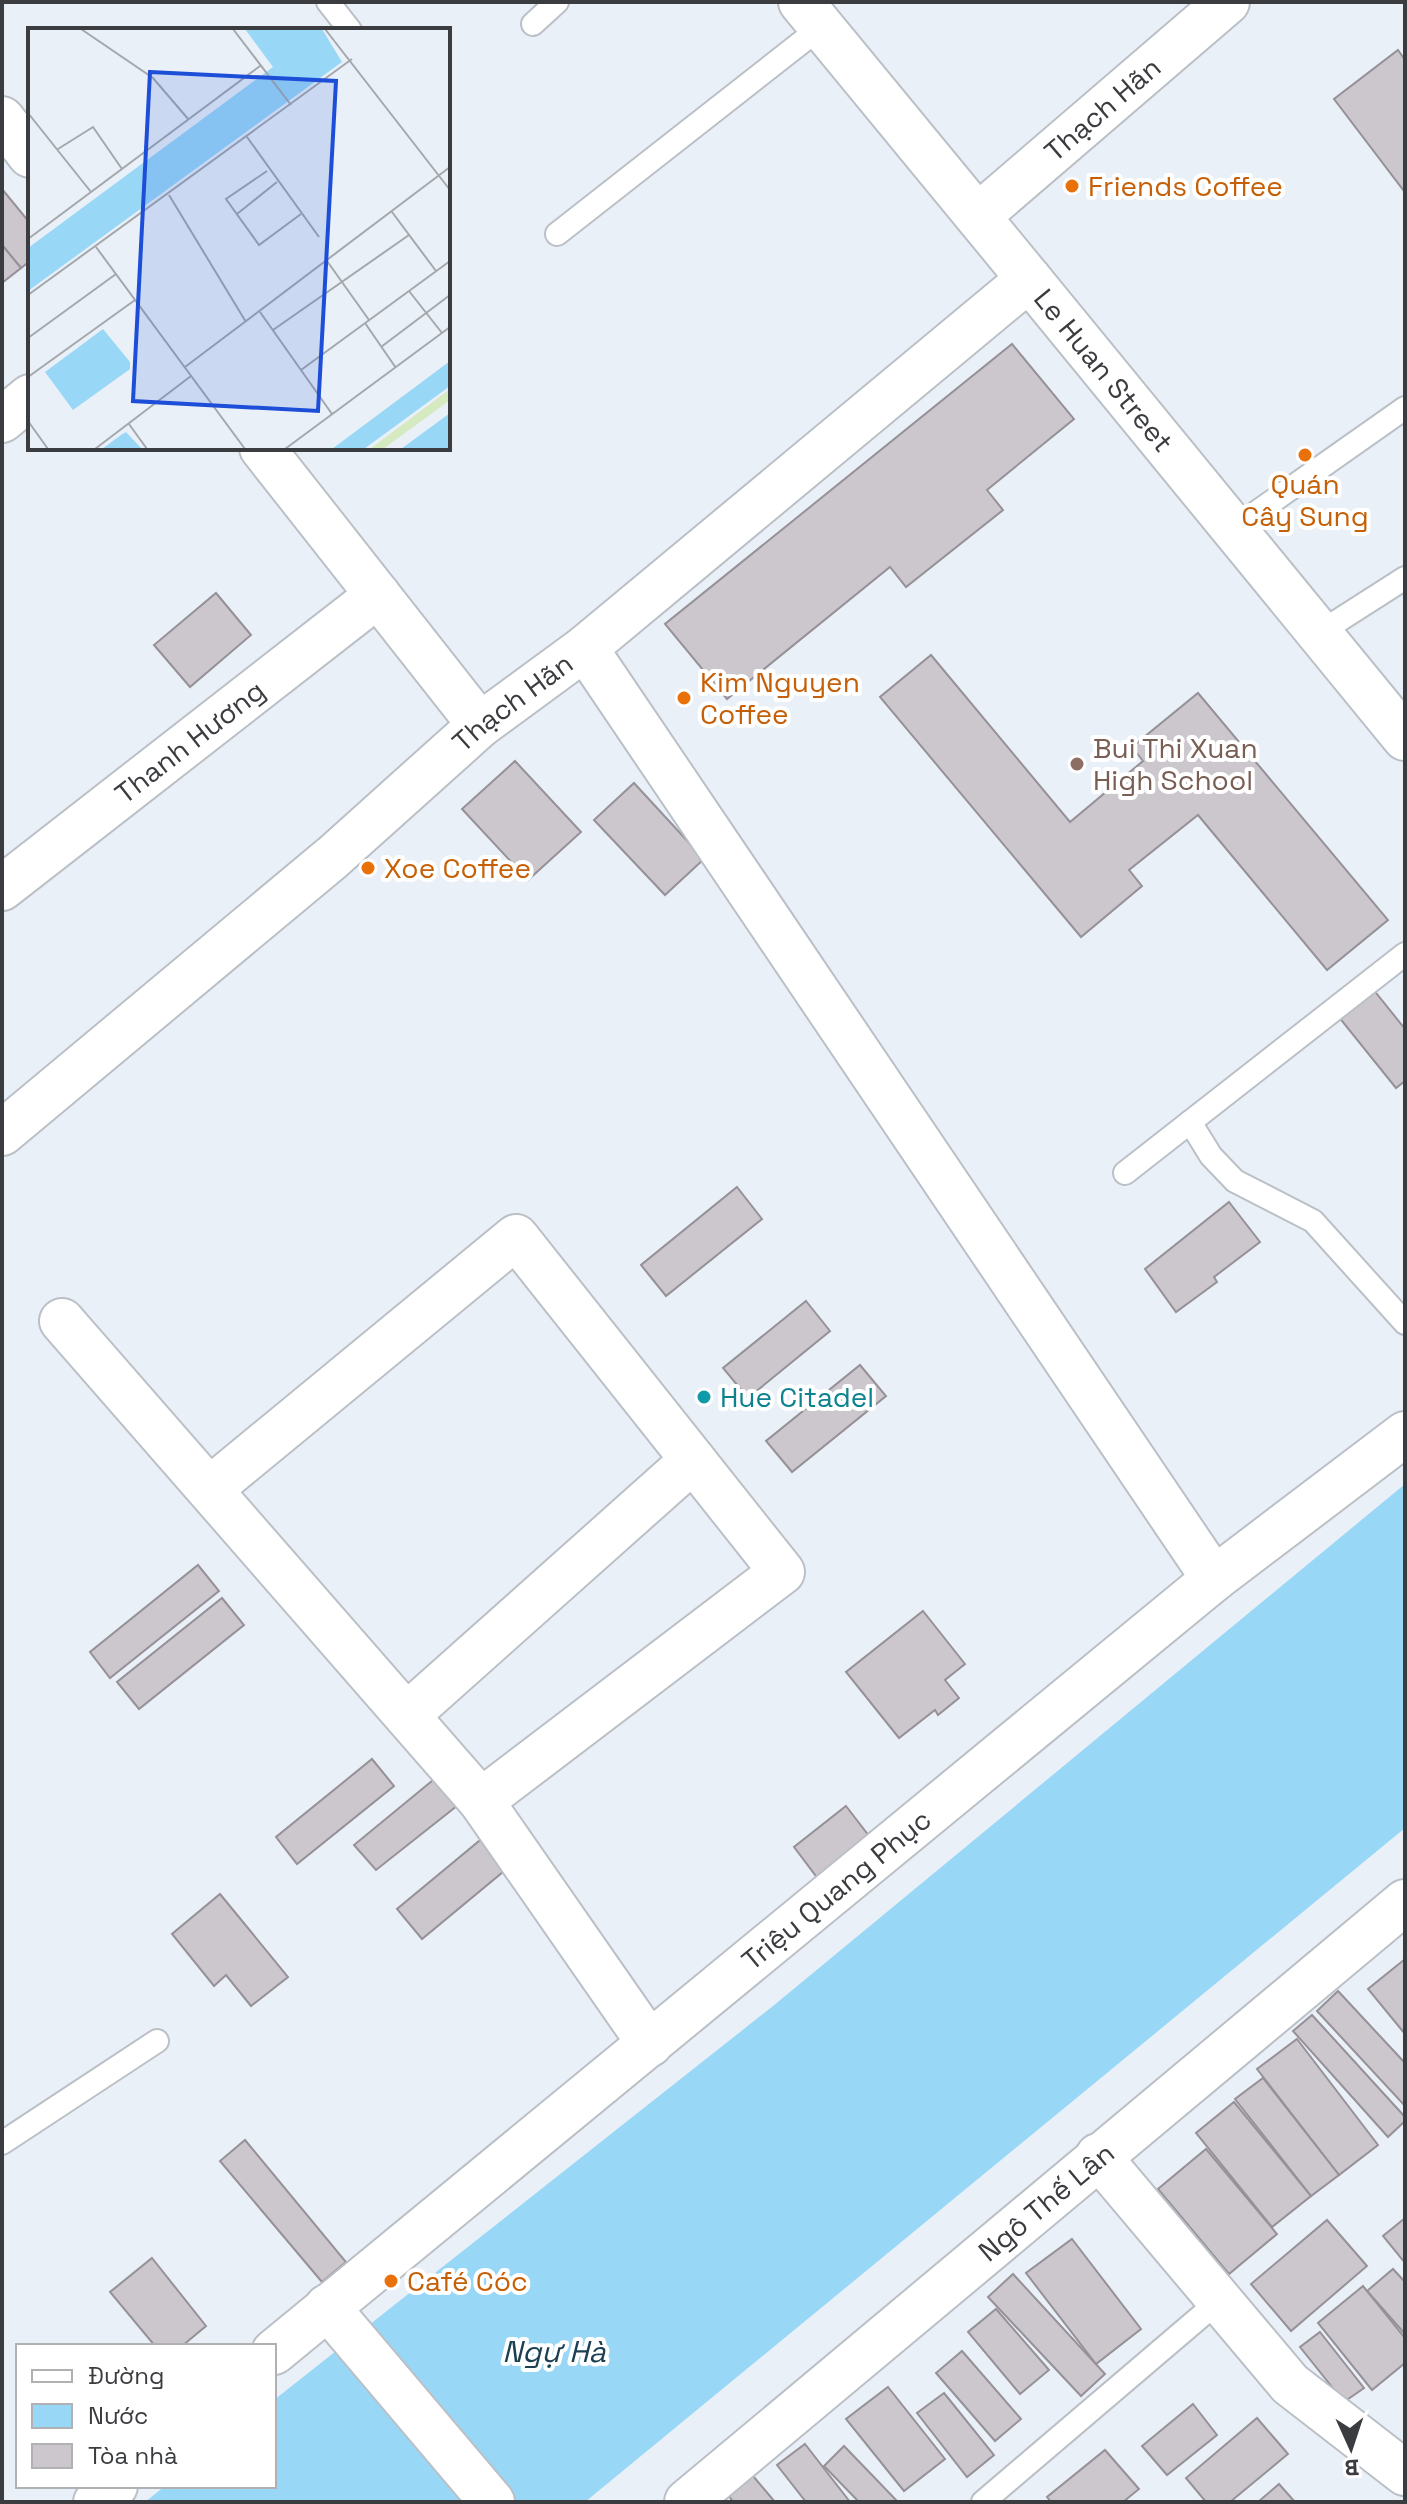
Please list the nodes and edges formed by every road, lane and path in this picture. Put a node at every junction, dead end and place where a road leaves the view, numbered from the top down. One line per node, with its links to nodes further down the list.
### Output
1 (328, 2): 6 (lane)
2 (557, 2): 5 (lane)
3 (1227, 2): 9 (street, Thạch Hãn)
4 (811, 14): 9 (street, Le Huan Street); 10 (lane)
5 (533, 24)
6 (348, 28)
7 (2, 119): 8 (street)
8 (28, 152)
9 (978, 216): 11 (street, Le Huan Street)
10 (557, 234)
11 (1029, 279): 16 (street, Le Huan Street); 20 (street, Thạch Hãn)
12 (28, 399): 14 (street)
13 (1405, 408): 16 (lane)
14 (2, 420)
15 (264, 450): 18 (street)
16 (1233, 529): 19 (street, Le Huan Street)
17 (1405, 578): 19 (lane)
18 (378, 595): 21 (street); 23 (street, Thanh Hương)
19 (1319, 633): 22 (street, Le Huan Street)
20 (585, 648): 21 (street, Thạch Hãn); 33 (street)
21 (480, 725): 26 (street, Thạch Hãn)
22 (1405, 738)
23 (2, 888)
24 (1405, 954): 25 (lane)
25 (1190, 1122): 27 (lane); 29 (lane)
26 (2, 1133)
27 (1125, 1173)
28 (62, 1321): 32 (street)
29 (1405, 1323)
30 (1405, 1434): 33 (street, Triệu Quang Phục)
31 (693, 1460): 32 (street); 34 (street); 35 (street)
32 (210, 1489): 34 (street)
33 (1214, 1579): 38 (street, Triệu Quang Phục)
34 (407, 1715): 35 (street)
35 (481, 1801): 38 (street)
36 (1405, 1902): 40 (street, Ngô Thế Lân)
37 (157, 2041): 39 (lane)
38 (650, 2044): 42 (street, Triệu Quang Phục)
39 (2, 2143)
40 (1098, 2156): 41 (street); 48 (street, Ngô Thế Lân)
41 (1220, 2300): 44 (street); 49 (lane)
42 (338, 2319): 43 (street, Triệu Quang Phục); 47 (street)
43 (276, 2351)
44 (1405, 2473)
45 (113, 2488): 46 (street)
46 (96, 2502)
47 (492, 2502)
48 (687, 2502)
49 (983, 2502)

